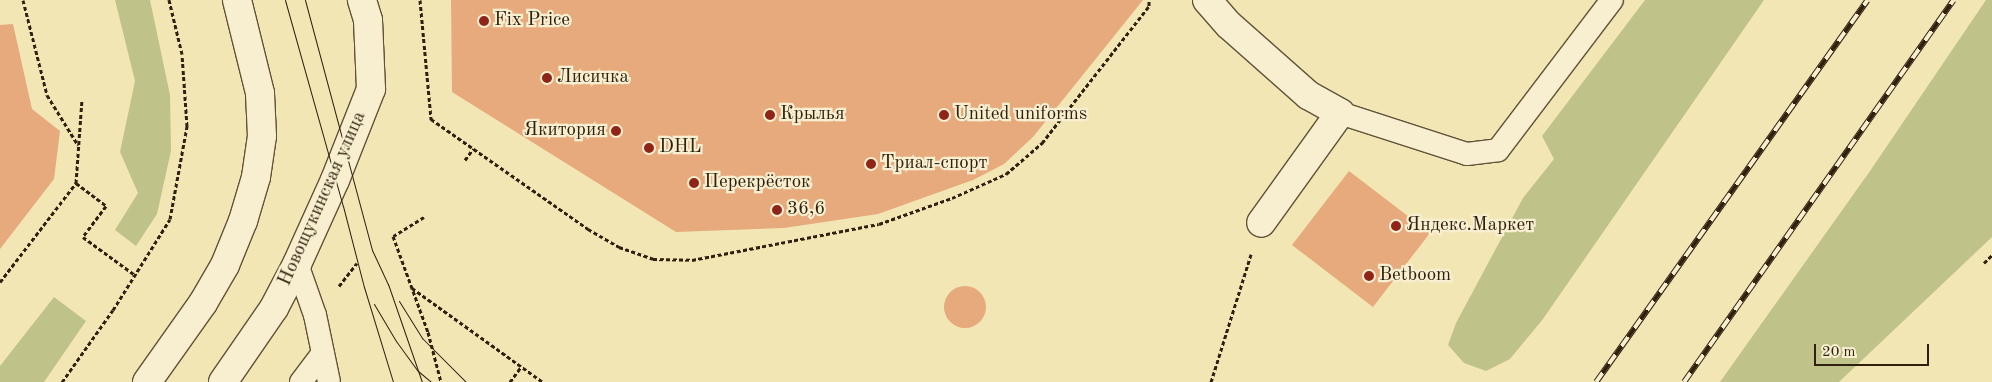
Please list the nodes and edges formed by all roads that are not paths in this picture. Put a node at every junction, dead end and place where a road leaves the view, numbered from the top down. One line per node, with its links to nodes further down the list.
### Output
1 (237, 0): 9 (main road)
2 (1207, 0): 5 (main road)
3 (1612, 0): 5 (lane)
4 (368, 7): 7 (main road, Новощукинская улица)
5 (1340, 113): 6 (main road)
6 (1261, 223)
7 (297, 264): 8 (lane); 10 (main road, Новощукинская улица)
8 (323, 353): 11 (lane); 12 (lane)
9 (147, 382)
10 (223, 382)
11 (301, 382)
12 (329, 382)

